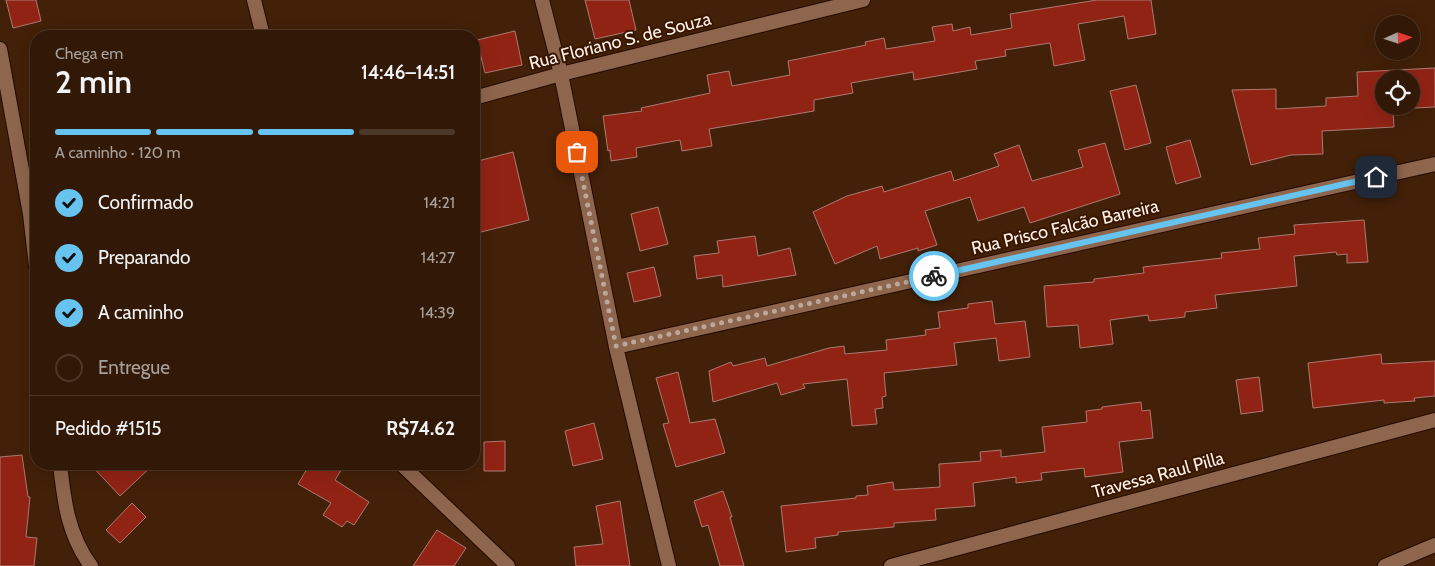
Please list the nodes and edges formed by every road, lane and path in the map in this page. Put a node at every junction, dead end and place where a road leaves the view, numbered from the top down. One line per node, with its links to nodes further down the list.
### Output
1 (254, 0): 4 (street)
2 (542, 0): 6 (street)
3 (862, 0): 6 (street, Rua Floriano S. de Souza)
4 (262, 30)
5 (0, 49): 9 (street)
6 (561, 74): 7 (street, Rua Floriano S. de Souza); 10 (street)
7 (480, 96)
8 (1435, 164): 10 (street, Rua Prisco Falcão Barreira)
9 (30, 199)
10 (616, 346): 17 (street)
11 (1435, 420): 18 (street, Travessa Raul Pilla)
12 (61, 470): 15 (street)
13 (407, 470): 16 (street)
14 (1435, 545): 19 (street)
15 (91, 566)
16 (508, 566)
17 (669, 566)
18 (891, 566)
19 (1384, 566)

